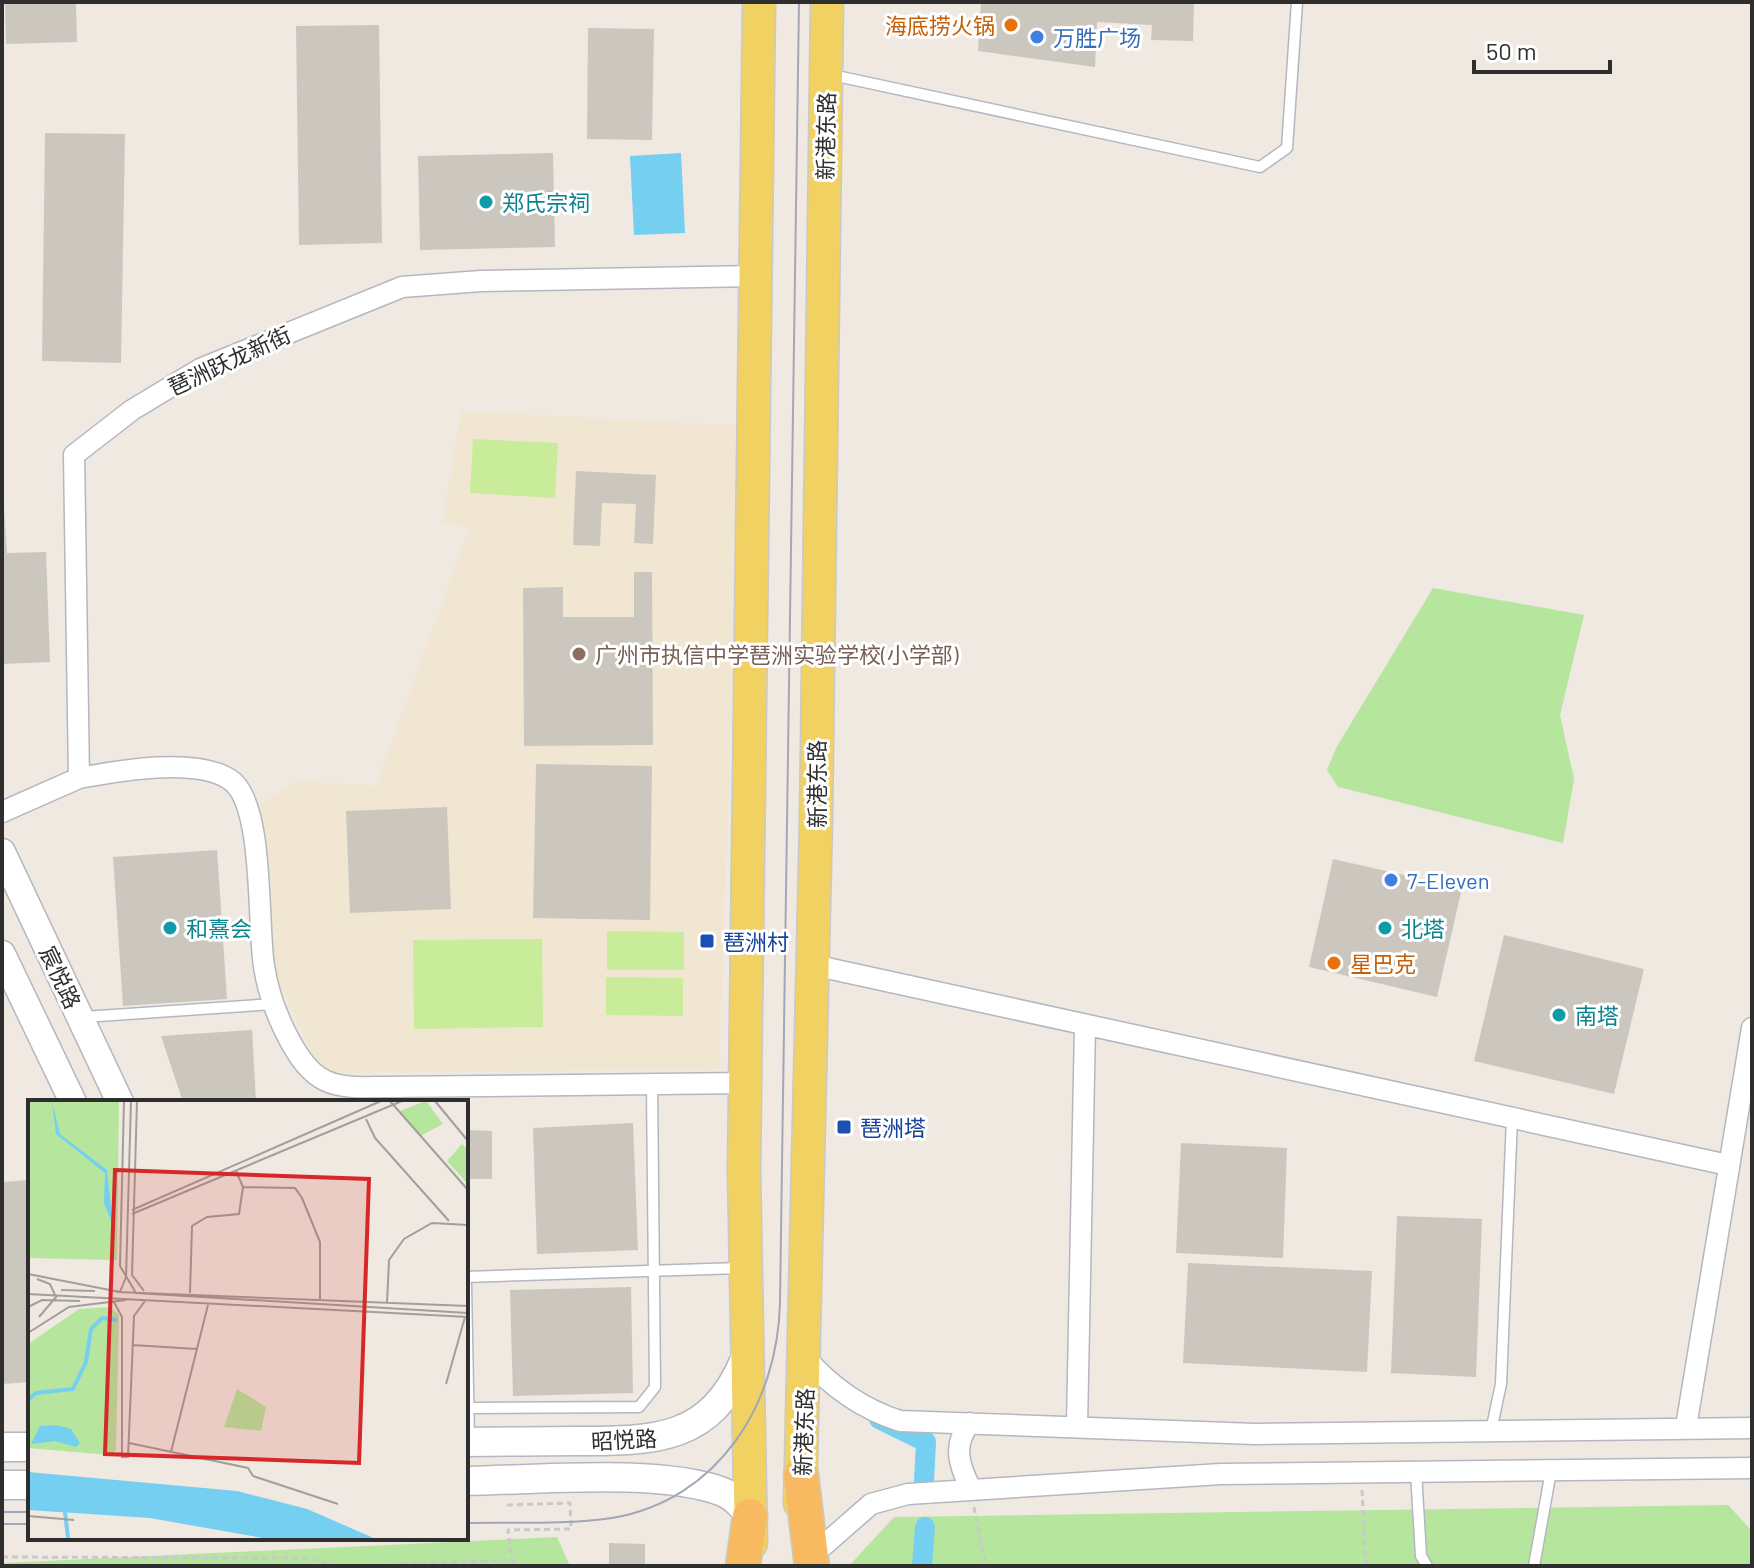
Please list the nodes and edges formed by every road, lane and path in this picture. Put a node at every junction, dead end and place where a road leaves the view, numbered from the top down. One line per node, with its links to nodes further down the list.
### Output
1 (759, 2): 5 (main road)
2 (827, 2): 4 (main road, 新港东路)
3 (1297, 2): 4 (lane)
4 (826, 74): 10 (main road, 新港东路)
5 (756, 276): 6 (street, 琶洲跃龙新街); 15 (main road)
6 (79, 778): 7 (street); 11 (street)
7 (2, 812)
8 (2, 852): 12 (street, 宸悦路)
9 (2, 954): 17 (street, 宸悦路)
10 (813, 965): 13 (street); 24 (main road, 新港东路)
11 (273, 1004): 12 (lane); 16 (street)
12 (80, 1018): 18 (street, 宸悦路)
13 (1085, 1025): 19 (street); 28 (street)
14 (1752, 1028): 20 (street)
15 (746, 1083): 16 (street); 21 (main road)
16 (652, 1084): 22 (lane)
17 (72, 1100)
18 (119, 1100)
19 (1512, 1118): 20 (street); 31 (lane)
20 (1728, 1165): 29 (street)
21 (744, 1268): 22 (lane); 25 (main road)
22 (653, 1271): 23 (lane); 26 (lane)
23 (468, 1277)
24 (805, 1357): 27 (street); 39 (main road, 新港东路)
25 (745, 1359): 32 (main road, 昭悦路); 45 (main road)
26 (468, 1408): 32 (lane)
27 (970, 1423): 28 (street); 43 (street)
28 (1077, 1426): 31 (street)
29 (1686, 1427): 30 (street); 31 (street)
30 (1752, 1428)
31 (1491, 1431)
32 (468, 1442)
33 (2, 1447): 34 (main road)
34 (28, 1447)
35 (1752, 1468): 36 (street)
36 (1551, 1471): 37 (street); 55 (lane)
37 (1416, 1472): 38 (street); 54 (lane)
38 (1361, 1473): 43 (street); 53 (path)
39 (801, 1475): 48 (highway)
40 (468, 1481): 45 (main road, 昭悦路)
41 (2, 1485): 42 (main road)
42 (28, 1485)
43 (971, 1489): 48 (street); 52 (path)
44 (507, 1505): 47 (path)
45 (750, 1516): 50 (highway); 51 (main road)
46 (2, 1557): 47 (path)
47 (512, 1560): 49 (path)
48 (805, 1564)
49 (521, 1566)
50 (743, 1566)
51 (751, 1566)
52 (986, 1566)
53 (1366, 1566)
54 (1427, 1566)
55 (1534, 1566)

